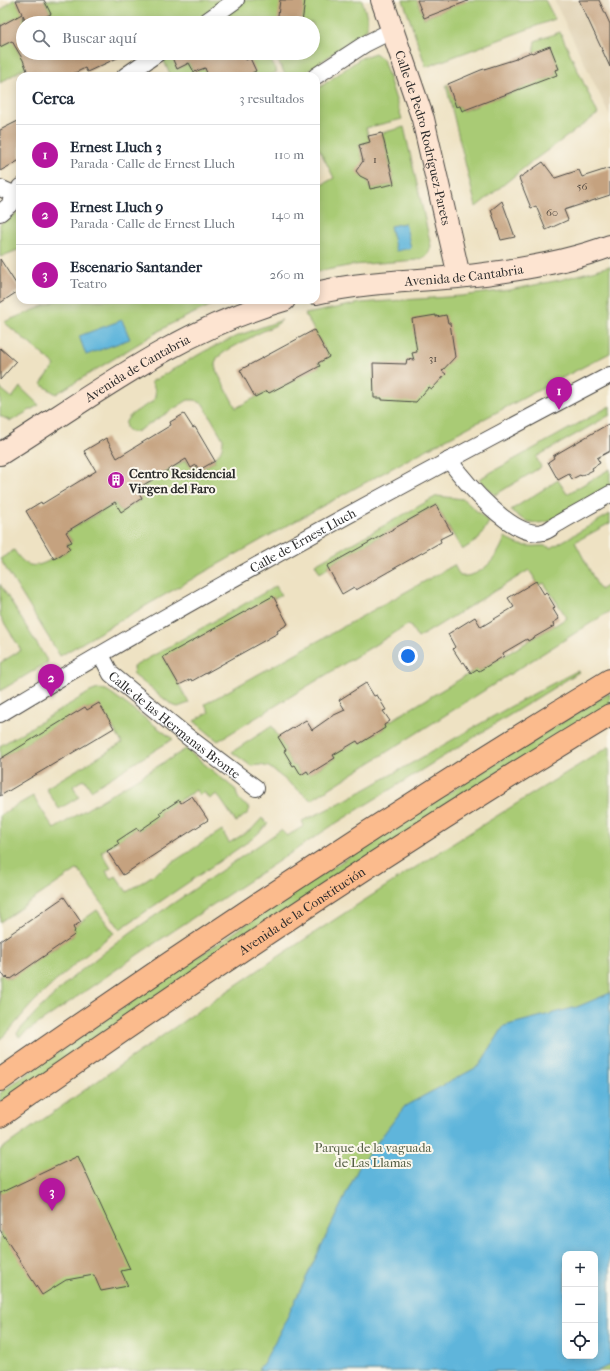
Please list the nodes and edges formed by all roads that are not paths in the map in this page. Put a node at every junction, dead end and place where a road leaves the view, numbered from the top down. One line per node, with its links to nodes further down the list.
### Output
1 (236, 0): 3 (street)
2 (382, 0): 4 (main road, Calle de Pedro Rodríguez-Parets)
3 (214, 16)
4 (393, 30): 7 (street); 13 (main road, Calle de Pedro Rodríguez-Parets)
5 (147, 60): 6 (street)
6 (130, 72)
7 (320, 73)
8 (0, 188): 9 (street)
9 (16, 192)
10 (16, 196): 11 (street)
11 (0, 213)
12 (610, 246): 13 (main road, Avenida de Cantabria)
13 (459, 276): 14 (main road, Avenida de Cantabria)
14 (320, 292)
15 (271, 304): 17 (main road, Avenida de Cantabria)
16 (610, 376): 18 (street, Calle de Ernest Lluch)
17 (2, 449)
18 (449, 460): 19 (street); 20 (street, Calle de Ernest Lluch)
19 (610, 494)
20 (101, 655): 22 (street, Calle de Ernest Lluch); 24 (street, Calle de las Hermanas Bronte)
21 (610, 680): 25 (main road)
22 (0, 714)
23 (610, 715): 26 (main road, Avenida de la Constitución)
24 (256, 788)
25 (0, 1080)
26 (0, 1116)

